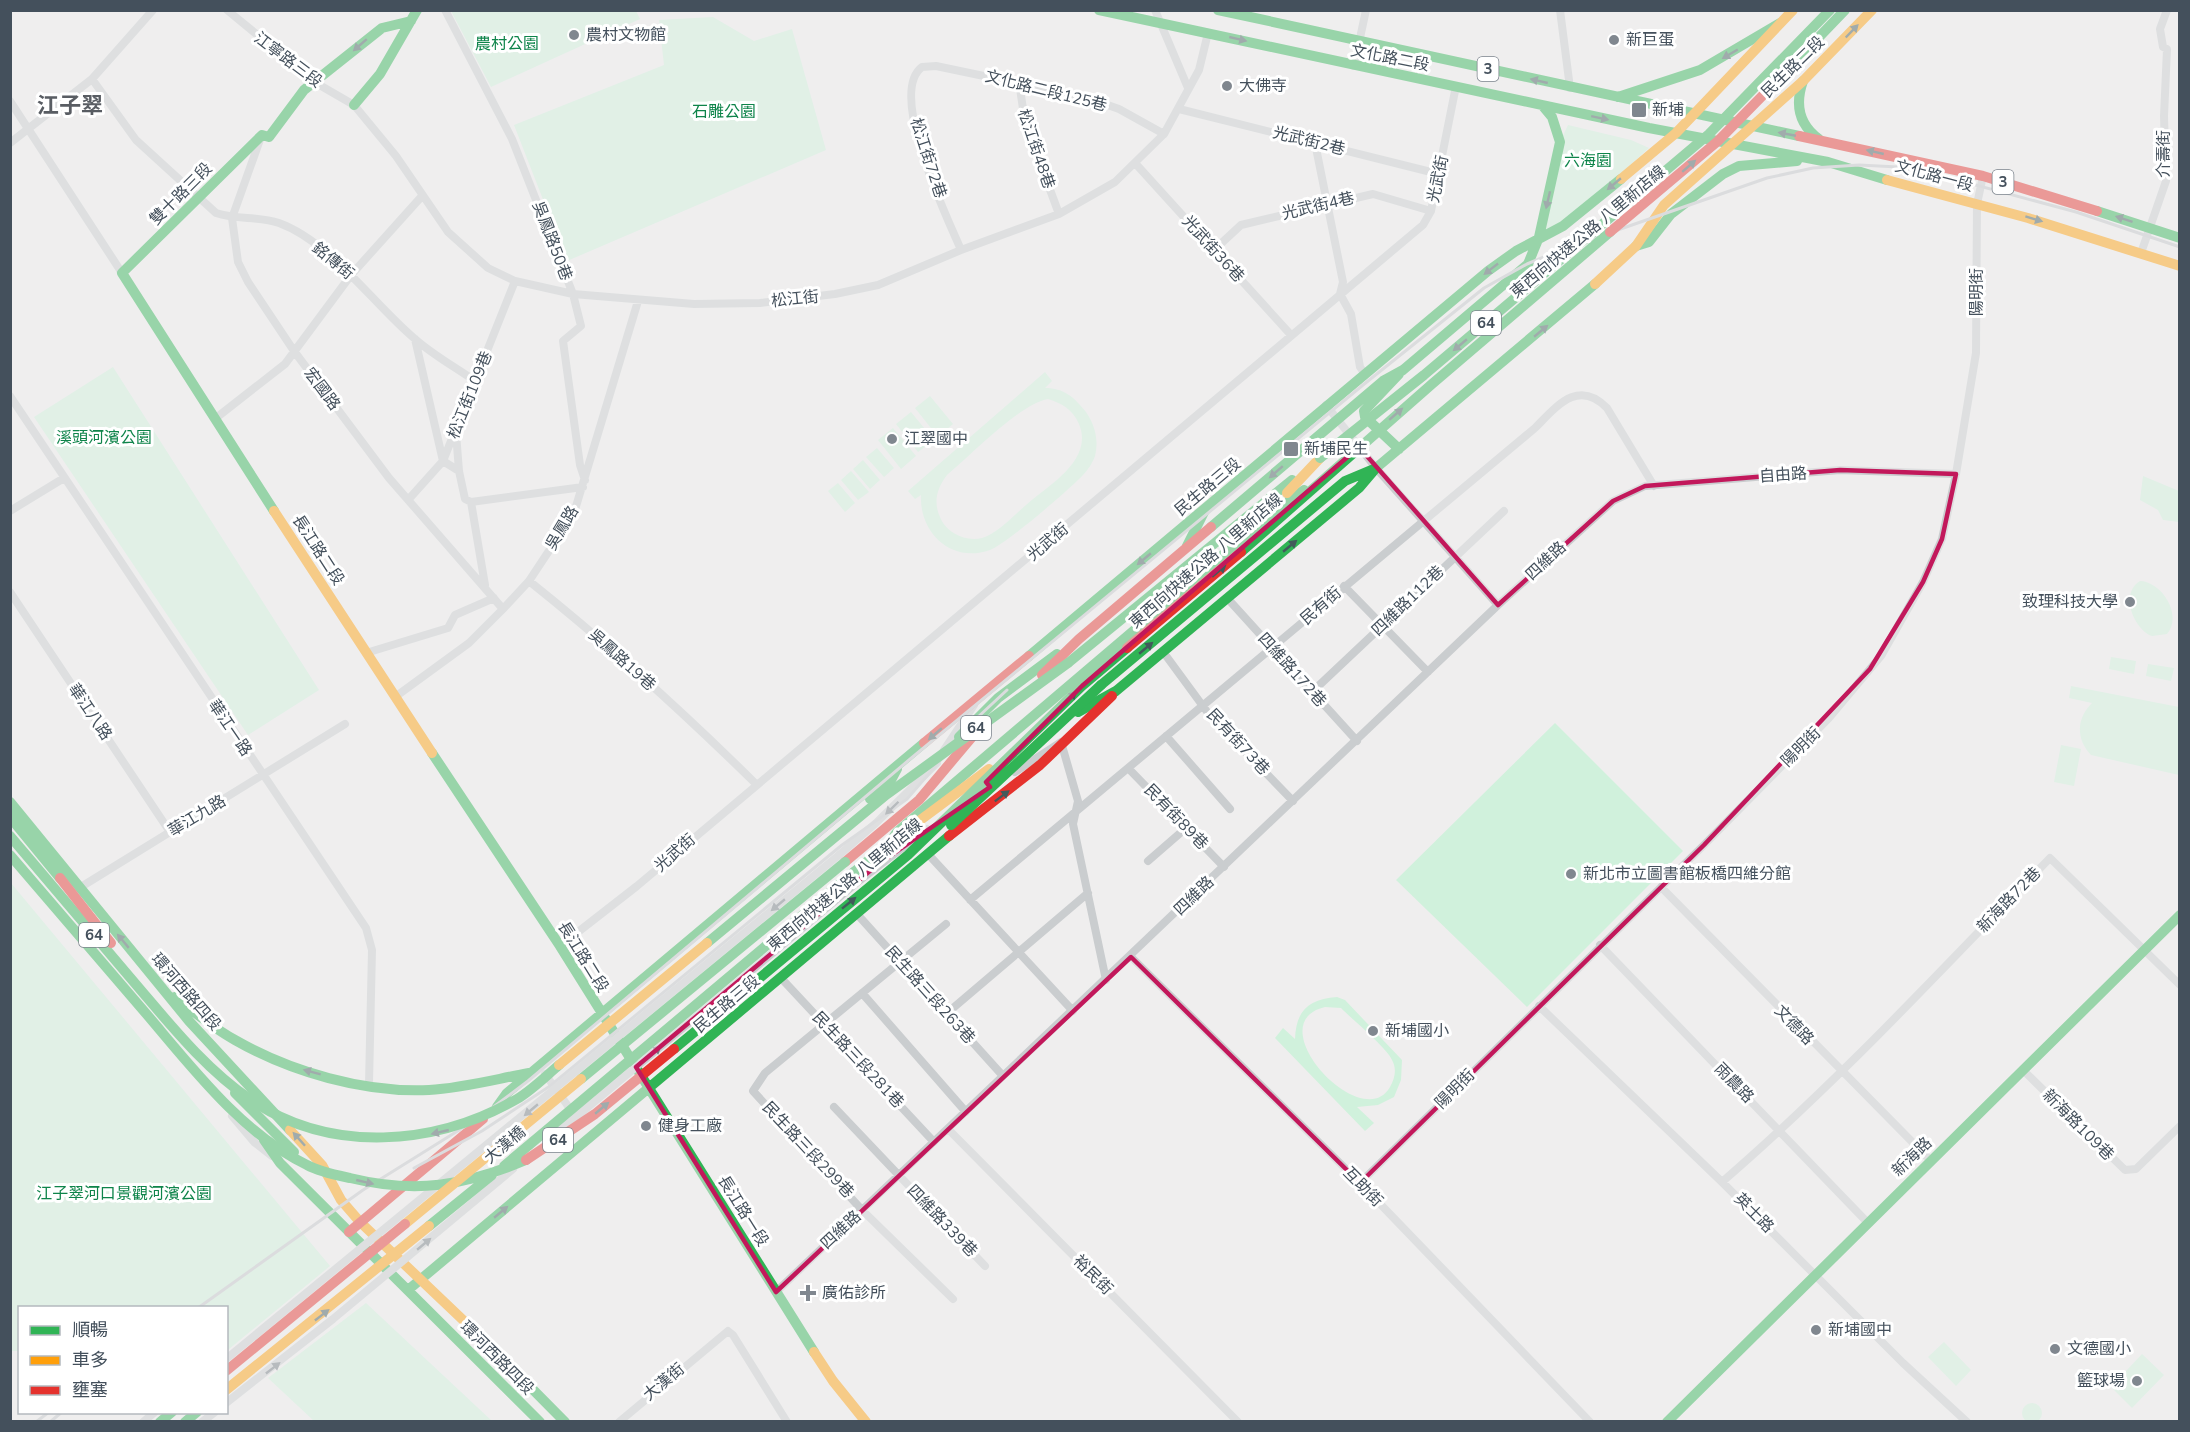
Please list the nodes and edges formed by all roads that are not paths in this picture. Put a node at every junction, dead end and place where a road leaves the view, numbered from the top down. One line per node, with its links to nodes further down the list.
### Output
1 (153, 10): 22 (street)
2 (227, 10): 25 (street, 江寧路三段)
3 (417, 10): 15 (main road)
4 (445, 10): 66 (street, 吳鳳路50巷)
5 (1098, 10): 16 (main road, 文化路二段 / 3)
6 (1155, 10): 16 (street)
7 (1218, 10): 19 (main road, 文化路二段 / 3)
8 (1366, 10): 19 (street)
9 (1560, 10): 28 (street)
10 (1793, 10): 17 (main road)
11 (1830, 10): 81 (main road, 東西向快速公路 八里新店線 / 64, one-way to 81, bridge)
12 (1845, 10): 85 (main road, 東西向快速公路 八里新店線 / 64, one-way to 12, bridge)
13 (1872, 10): 23 (main road, 民生路二段, one-way to 13)
14 (2167, 10): 55 (street, 介壽街)
15 (411, 21): 25 (main road, one-way to 25); 31 (main road)
16 (1159, 22): 18 (main road, 文化路二段 / 3); 27 (street)
17 (1780, 23): 29 (main road, one-way to 29); 34 (main road)
18 (1208, 33): 20 (main road, 文化路二段 / 3, one-way to 20); 27 (street, 松江街)
19 (1359, 41): 20 (street); 28 (main road, 文化路二段 / 3, one-way to 19)
20 (1354, 66): 26 (main road, 文化路二段 / 3)
21 (922, 67): 24 (street, 文化路二段125巷); 59 (street, 松江街72巷)
22 (92, 79): 36 (street); 49 (street)
23 (1803, 81): 35 (main road, 民生路二段); 40 (main road)
24 (1019, 82): 37 (street, 文化路二段125巷); 53 (street, 松江街48巷)
25 (316, 83): 31 (street, 江寧路三段); 39 (main road, 雙十路三段)
26 (1456, 86): 32 (main road, 文化路二段 / 3); 46 (street, 光武街)
27 (1188, 88): 33 (street, 松江街)
28 (1570, 88): 29 (main road, 文化路二段 / 3)
29 (1617, 98): 34 (main road, 文化路二段 / 3)
30 (10, 101): 36 (street, 長江路二段)
31 (354, 105): 48 (street, 松江街)
32 (1542, 105): 38 (main road, 文化路二段 / 3, one-way to 38); 56 (main road, one-way to 56)
33 (1179, 109): 37 (street, 松江街); 42 (street, 光武街2巷)
34 (1694, 114): 35 (main road, 文化路一段 / 3); 38 (main road)
35 (1750, 127): 40 (main road, 文化路一段 / 3, one-way to 35); 43 (main road, 民生路二段)
36 (28, 129): 41 (street); 63 (street, 長江路二段)
37 (1164, 134): 45 (street, 松江街)
38 (1676, 134): 43 (main road, 文化路一段 / 3); 56 (main road, 民生路三段, one-way to 56)
39 (262, 135): 49 (main road, 雙十路三段); 54 (street, 宏國路)
40 (1823, 141): 47 (main road, 文化路一段 / 3, one-way to 40)
41 (10, 143)
42 (1316, 143): 46 (street, 光武街2巷); 50 (street)
43 (1733, 144): 44 (main road, 文化路一段 / 3); 58 (main road, 民生路三段)
44 (1810, 159): 51 (main road, 文化路一段 / 3); 58 (main road)
45 (1135, 163): 53 (street, 松江街); 60 (street, 光武街36巷)
46 (1439, 174): 52 (street, 光武街)
47 (1983, 176): 51 (street, 陽明街); 55 (main road, 文化路一段 / 3, one-way to 47)
48 (422, 196): 64 (street); 65 (street, 松江街)
49 (198, 199): 54 (street); 63 (main road, 雙十路三段)
50 (1326, 204): 52 (street, 光武街4巷); 60 (street, 光武街4巷); 67 (street)
51 (1977, 204): 61 (main road, 文化路一段 / 3, one-way to 61); 86 (street, 陽明街)
52 (1431, 211): 67 (street, 光武街)
53 (1059, 214): 59 (street, 松江街)
54 (232, 218): 64 (street, 銘傳街); 71 (street, 宏國路)
55 (2152, 227): 57 (main road, 文化路一段 / 3); 61 (street, 介壽街)
56 (1539, 237): 72 (main road, 民生路三段); 73 (main road, 民生路三段, one-way to 73)
57 (2180, 238)
58 (1636, 246): 80 (main road, 民生路三段, one-way to 58)
59 (961, 250): 68 (street, 松江街)
60 (1214, 250): 69 (street, 光武街36巷)
61 (2141, 253): 62 (main road, 文化路一段 / 3)
62 (2180, 266)
63 (122, 273): 77 (main road, 長江路二段)
64 (351, 275): 70 (street, 銘傳街); 71 (street)
65 (515, 281): 66 (street, 松江街); 74 (street, 松江街109巷)
66 (573, 294): 68 (street, 松江街); 88 (street, 吳鳳路50巷)
67 (1340, 294): 69 (street, 光武街); 73 (street)
68 (638, 301): 88 (street, 吳鳳路)
69 (1291, 335): 124 (street, 光武街)
70 (415, 339): 74 (street, 銘傳街); 82 (street)
71 (294, 351): 77 (street); 90 (street, 宏國路)
72 (1403, 370): 78 (main road, 民生路三段); 80 (main road)
73 (1365, 374): 76 (main road, 民生路三段)
74 (475, 381): 79 (street, 松江街109巷)
75 (10, 396): 87 (street, 華江一路)
76 (1326, 405): 78 (street); 93 (main road, 民生路三段)
77 (216, 418): 109 (main road, 長江路二段)
78 (1337, 419): 83 (street); 97 (main road, 民生路三段, one-way to 97)
79 (456, 430): 82 (street, 松江街109巷); 84 (street)
80 (1399, 449): 83 (main road, 民生路三段)
81 (1320, 459): 112 (main road); 168 (main road, 東西向快速公路 八里新店線 / 64, one-way to 168, bridge)
82 (443, 461): 84 (street); 90 (street, 松江街109巷)
83 (1376, 468): 96 (street); 104 (main road, 民生路三段, one-way to 83); 137 (main road, one-way to 83, bridge)
84 (459, 471): 92 (street)
85 (1331, 471): 112 (main road, bridge); 137 (main road, 東西向快速公路 八里新店線 / 64, one-way to 85, bridge)
86 (1956, 474): 89 (street, 自由路); 143 (street, 陽明街)
87 (64, 478): 94 (street); 123 (street, 華江一路)
88 (584, 484): 92 (street); 99 (street, 吳鳳路)
89 (1654, 486): 91 (street, 自由路); 96 (street, 民有街)
90 (408, 500): 101 (street, 宏國路)
91 (1613, 501): 105 (street, 四維路)
92 (471, 502): 101 (street)
93 (1205, 509): 97 (main road); 116 (main road, 民生路三段, one-way to 116)
94 (10, 511)
95 (1504, 511): 98 (street, 四維路112巷)
96 (1422, 521): 98 (street); 100 (street, 民有街)
97 (1184, 552): 129 (main road, 民生路三段)
98 (1454, 558): 105 (street); 107 (street, 四維路112巷)
99 (529, 581): 106 (street, 吳鳳路); 124 (street, 吳鳳路19巷)
100 (1344, 586): 107 (street); 108 (street, 民有街)
101 (485, 587): 103 (street, 宏國路)
102 (10, 592): 132 (street, 華江八路)
103 (494, 598): 106 (street, 宏國路); 109 (street)
104 (1228, 599): 108 (street, 四維路172巷); 110 (main road, 民生路三段)
105 (1498, 605): 111 (street, 四維路)
106 (503, 609): 115 (street, 吳鳳路)
107 (1383, 626): 111 (street); 114 (street, 四維路112巷)
108 (1272, 648): 114 (street, 四維路172巷); 117 (street, 民有街)
109 (366, 653): 115 (main road, 長江路二段)
110 (1164, 653): 113 (main road, 民生路三段); 117 (street, 民有街73巷)
111 (1428, 672): 120 (street, 四維路)
112 (1076, 675): 129 (main road); 134 (main road)
113 (1116, 691): 121 (main road, 民生路三段); 134 (main road, 民生路三段)
114 (1312, 692): 120 (street, 四維路172巷)
115 (395, 697): 153 (main road, 長江路二段)
116 (980, 697): 138 (street, one-way to 138); 166 (main road, 民生路三段, one-way to 166)
117 (1203, 705): 119 (street, 民有街); 125 (street, 民有街73巷)
118 (345, 724): 123 (street, 華江九路)
119 (1166, 736): 122 (street, 民有街); 127 (street)
120 (1357, 741): 125 (street, 四維路)
121 (1061, 742): 128 (street); 135 (main road, 民生路三段, one-way to 121); 142 (street)
122 (1128, 768): 128 (street, 民有街); 131 (street, 民有街89巷)
123 (262, 777): 132 (street, 華江九路); 173 (street, 華江一路)
124 (756, 784): 153 (street, 光武街)
125 (1293, 801): 141 (street, 四維路)
126 (10, 802): 144 (main road, 環河西路四段)
127 (1230, 809)
128 (1076, 811): 145 (street); 146 (street, 民有街)
129 (904, 814): 138 (main road, 民生路三段)
130 (10, 817): 168 (main road, bridge)
131 (1186, 828): 140 (street); 141 (street, 民有街89巷)
132 (170, 832): 144 (street, 華江九路)
133 (10, 838): 147 (main road, 環河西路四段); 168 (main road, 東西向快速公路 八里新店線 / 64, bridge)
134 (888, 845): 142 (main road, 民生路三段)
135 (928, 854): 146 (street); 149 (main road, 民生路三段)
136 (10, 855): 137 (main road, 東西向快速公路 八里新店線 / 64, one-way to 137, bridge)
137 (908, 855)
138 (842, 858): 198 (street, one-way to 198, bridge); 199 (main road, 大漢橋, bridge)
139 (10, 861): 148 (street, 環河西路四段)
140 (1148, 861)
141 (1224, 867): 156 (street, 四維路)
142 (857, 876): 200 (main road, 大漢橋, one-way to 142, bridge); 201 (street, one-way to 142, bridge)
143 (1661, 887): 152 (street, 陽明街); 171 (street, 文德路)
144 (79, 888): 147 (street, 華江九路); 161 (main road, 環河西路四段, one-way to 144)
145 (1088, 894): 155 (street); 159 (street)
146 (970, 900): 155 (street)
147 (61, 901): 148 (street, 華江九路); 168 (main road, 環河西路四段)
148 (49, 909): 183 (street, 環河西路四段)
149 (857, 914): 157 (street, 民生路三段263巷); 158 (main road, 民生路三段)
150 (2180, 915): 154 (main road, 新海路)
151 (946, 924): 157 (street)
152 (1600, 945): 163 (street, 陽明街); 179 (street, 雨農路)
153 (560, 946): 166 (main road, 長江路二段)
154 (2145, 951): 160 (street, 新海路72巷); 170 (main road, 新海路); 171 (street, 新海路72巷)
155 (1018, 954): 164 (street); 165 (street)
156 (1131, 957): 159 (street, 四維路); 186 (street, 互助街)
157 (901, 961): 162 (street); 165 (street, 民生路三段263巷)
158 (781, 978): 167 (street, 民生路三段281巷); 174 (main road, 民生路三段)
159 (1106, 980): 164 (street, 四維路)
160 (2180, 985)
161 (160, 986): 173 (main road, one-way to 161); 187 (main road, 環河西路四段, one-way to 161)
162 (862, 993): 167 (street); 176 (street)
163 (1539, 1006): 185 (street, 英士路); 186 (street, 陽明街)
164 (1073, 1011): 172 (street, 四維路)
165 (946, 1014): 172 (street, 民生路三段263巷)
166 (603, 1018): 169 (main road, 民生路三段); 174 (main road, 長江路一段)
167 (825, 1024): 181 (street, 民生路三段281巷); 188 (street, 民生路三段299巷)
168 (178, 1037): 183 (main road, 環河西路四段); 187 (main road, 環河西路四段)
169 (538, 1070): 173 (main road); 180 (street); 189 (main road, 民生路三段)
170 (2024, 1071): 177 (street, 新海路109巷); 182 (main road, 新海路)
171 (1841, 1072): 179 (street); 182 (street, 文德路)
172 (1003, 1076): 176 (street, 四維路)
173 (369, 1084)
174 (650, 1089): 180 (main road, 民生路三段); 196 (main road, 長江路一段)
175 (834, 1107): 184 (street, 四維路339巷)
176 (966, 1112): 178 (street, 四維路)
177 (2180, 1126)
178 (948, 1129): 181 (street, 四維路); 207 (street, 裕民街)
179 (1780, 1132): 185 (street); 190 (street, 雨農路)
180 (590, 1138): 194 (main road, 民生路三段, one-way to 180)
181 (934, 1142): 184 (street, 四維路)
182 (1930, 1160): 190 (main road, 新海路)
183 (280, 1163): 191 (main road, 環河西路四段)
184 (899, 1176): 188 (street, 四維路); 192 (street, 四維路339巷)
185 (1722, 1182): 193 (street, 英士路)
186 (1360, 1183): 208 (street, 互助街)
187 (341, 1200): 189 (main road, 環河西路四段)
188 (862, 1210): 196 (street, 四維路); 197 (street, 民生路三段299巷)
189 (360, 1222): 191 (main road, 民生路三段); 194 (main road, 環河西路四段)
190 (1867, 1222): 193 (main road, 新海路)
191 (349, 1232): 195 (main road, 環河西路四段)
192 (985, 1266)
193 (1815, 1275): 209 (main road, 新海路); 210 (street, 英士路)
194 (419, 1278): 195 (main road, 民生路三段); 203 (main road, 環河西路四段)
195 (408, 1290): 202 (main road, 環河西路四段)
196 (776, 1292): 206 (main road, 長江路一段)
197 (953, 1299)
198 (228, 1357)
199 (228, 1369)
200 (228, 1388)
201 (228, 1401)
202 (540, 1422)
203 (565, 1422)
204 (619, 1422): 205 (street, 大漢街)
205 (787, 1422)
206 (866, 1422)
207 (1238, 1422)
208 (1590, 1422)
209 (1667, 1422)
210 (1967, 1422)

